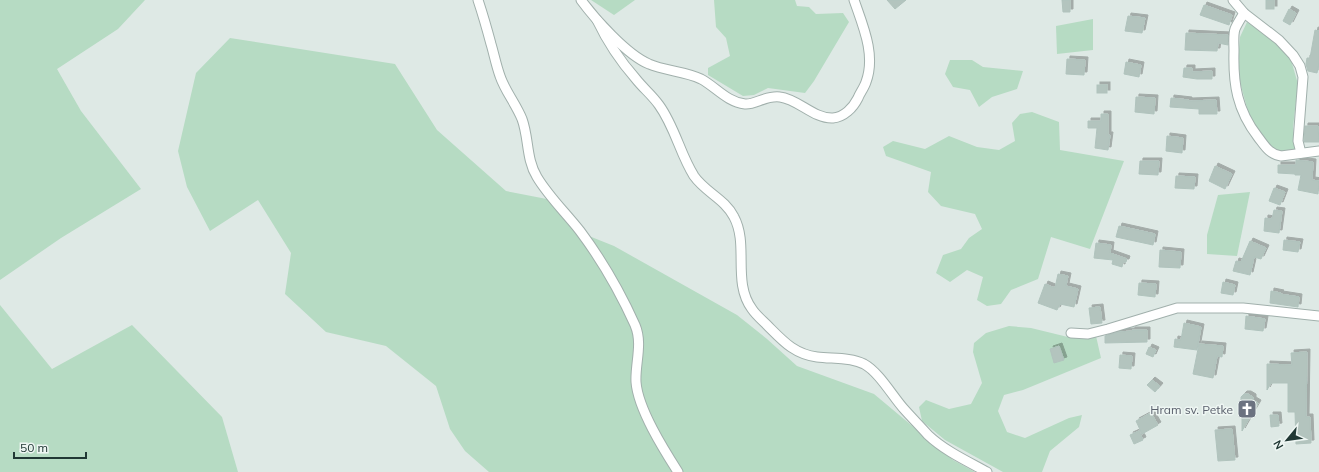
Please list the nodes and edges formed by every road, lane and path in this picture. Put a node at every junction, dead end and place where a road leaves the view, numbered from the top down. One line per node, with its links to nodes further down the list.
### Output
1 (478, 0): 11 (street)
2 (581, 0): 6 (street)
3 (854, 0): 6 (street)
4 (1233, 0): 5 (street)
5 (1244, 13): 8 (street); 8 (street)
6 (597, 20): 12 (street)
7 (1319, 150): 8 (street)
8 (1301, 153)
9 (1319, 316): 10 (street)
10 (1072, 333)
11 (678, 472)
12 (988, 472)

